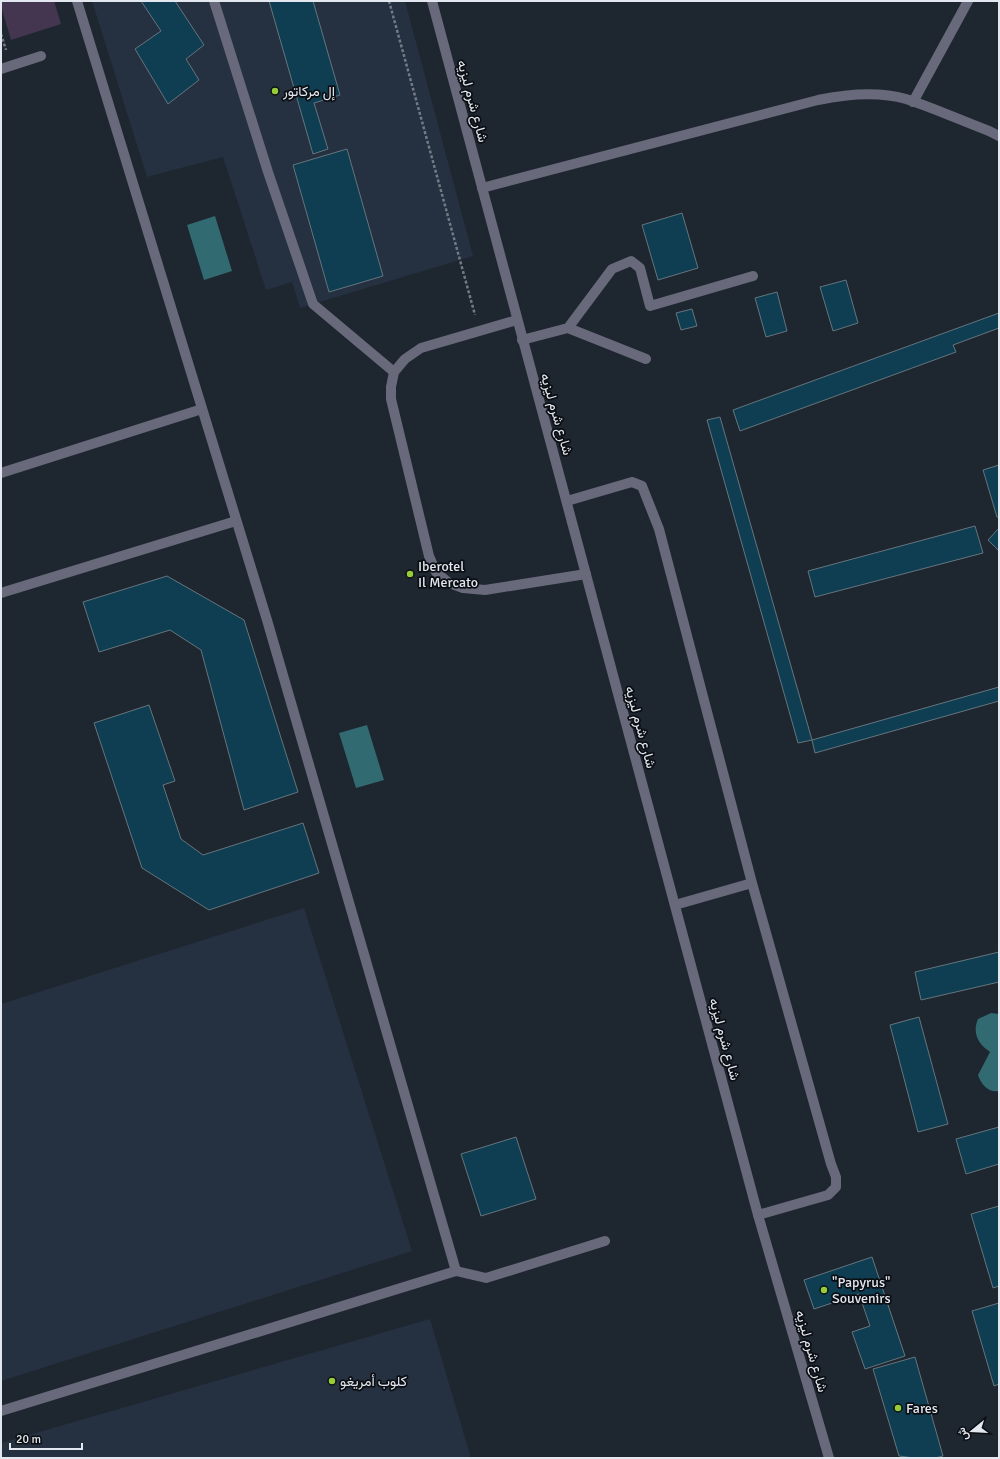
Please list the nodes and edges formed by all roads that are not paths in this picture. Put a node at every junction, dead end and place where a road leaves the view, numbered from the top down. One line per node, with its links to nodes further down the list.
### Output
1 (77, 1): 16 (street)
2 (214, 1): 15 (street)
3 (432, 1): 9 (street, شارع شرم ليزيه)
4 (968, 1): 7 (street)
5 (41, 56): 6 (street)
6 (1, 69)
7 (913, 102): 8 (street); 9 (street)
8 (999, 136)
9 (482, 188): 11 (street, شارع شرم ليزيه)
10 (753, 276): 12 (street)
11 (517, 320): 13 (street, شارع شرم ليزيه); 15 (street)
12 (568, 328): 13 (street); 14 (street)
13 (522, 340): 18 (street, شارع شرم ليزيه)
14 (646, 359)
15 (394, 372): 20 (street)
16 (202, 409): 17 (street); 19 (street)
17 (1, 473)
18 (567, 501): 20 (street, شارع شرم ليزيه); 22 (street)
19 (236, 521): 21 (street); 26 (street)
20 (586, 574): 23 (street, شارع شرم ليزيه)
21 (1, 593)
22 (752, 883): 23 (street); 24 (street)
23 (675, 905): 24 (street, شارع شرم ليزيه)
24 (758, 1215): 28 (street, شارع شرم ليزيه)
25 (605, 1241): 26 (street)
26 (456, 1271): 27 (street)
27 (1, 1411)
28 (829, 1458)

